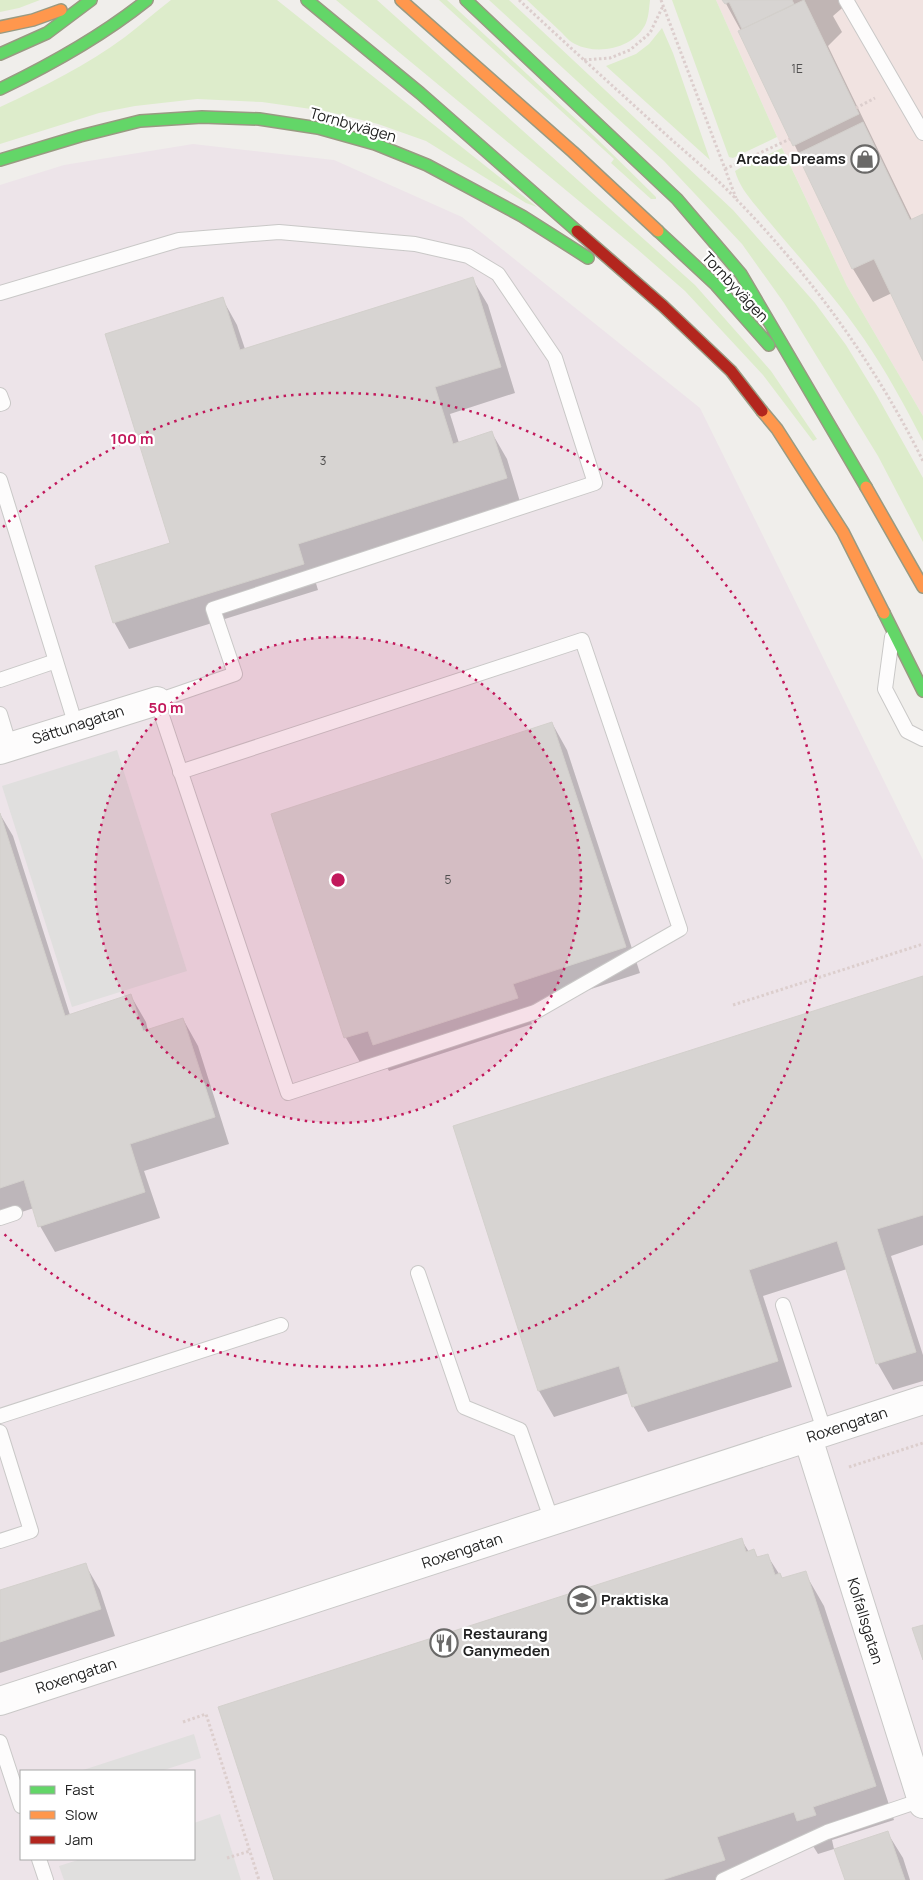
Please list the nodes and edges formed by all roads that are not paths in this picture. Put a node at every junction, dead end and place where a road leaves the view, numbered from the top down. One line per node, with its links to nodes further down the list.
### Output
1 (86, 0): 8 (main road)
2 (91, 0): 9 (main road)
3 (147, 0): 10 (main road)
4 (307, 0): 14 (main road, Tornbyvägen)
5 (401, 0): 16 (main road, Tornbyvägen)
6 (466, 0): 16 (main road, Tornbyvägen)
7 (846, 0): 11 (lane)
8 (0, 27)
9 (0, 54)
10 (0, 89)
11 (923, 133)
12 (0, 160): 14 (main road, Tornbyvägen)
13 (0, 293): 24 (lane)
14 (663, 306): 20 (main road, Tornbyvägen)
15 (0, 395): 17 (lane)
16 (817, 401): 19 (main road, Tornbyvägen)
17 (0, 404)
18 (0, 480): 21 (lane)
19 (923, 587)
20 (893, 629): 23 (main road, Tornbyvägen); 27 (lane)
21 (56, 661): 22 (lane); 26 (lane)
22 (0, 680)
23 (923, 690)
24 (156, 701): 26 (street, Sättunagatan); 29 (lane)
25 (0, 714): 28 (lane)
26 (76, 726): 28 (street, Sättunagatan)
27 (923, 739)
28 (5, 748)
29 (180, 772): 29 (lane)
30 (15, 1214): 31 (lane)
31 (0, 1218)
32 (418, 1273): 39 (lane)
33 (783, 1305): 38 (lane)
34 (281, 1325): 36 (lane)
35 (922, 1402): 38 (street, Roxengatan)
36 (0, 1416)
37 (0, 1432): 40 (lane)
38 (816, 1435): 39 (street, Roxengatan); 43 (street, Kolfallsgatan)
39 (552, 1521): 41 (street, Roxengatan)
40 (0, 1541)
41 (0, 1701)
42 (0, 1742): 44 (lane)
43 (922, 1802): 47 (lane)
44 (20, 1803)
45 (39, 1860): 46 (lane)
46 (46, 1880)
47 (723, 1880)

